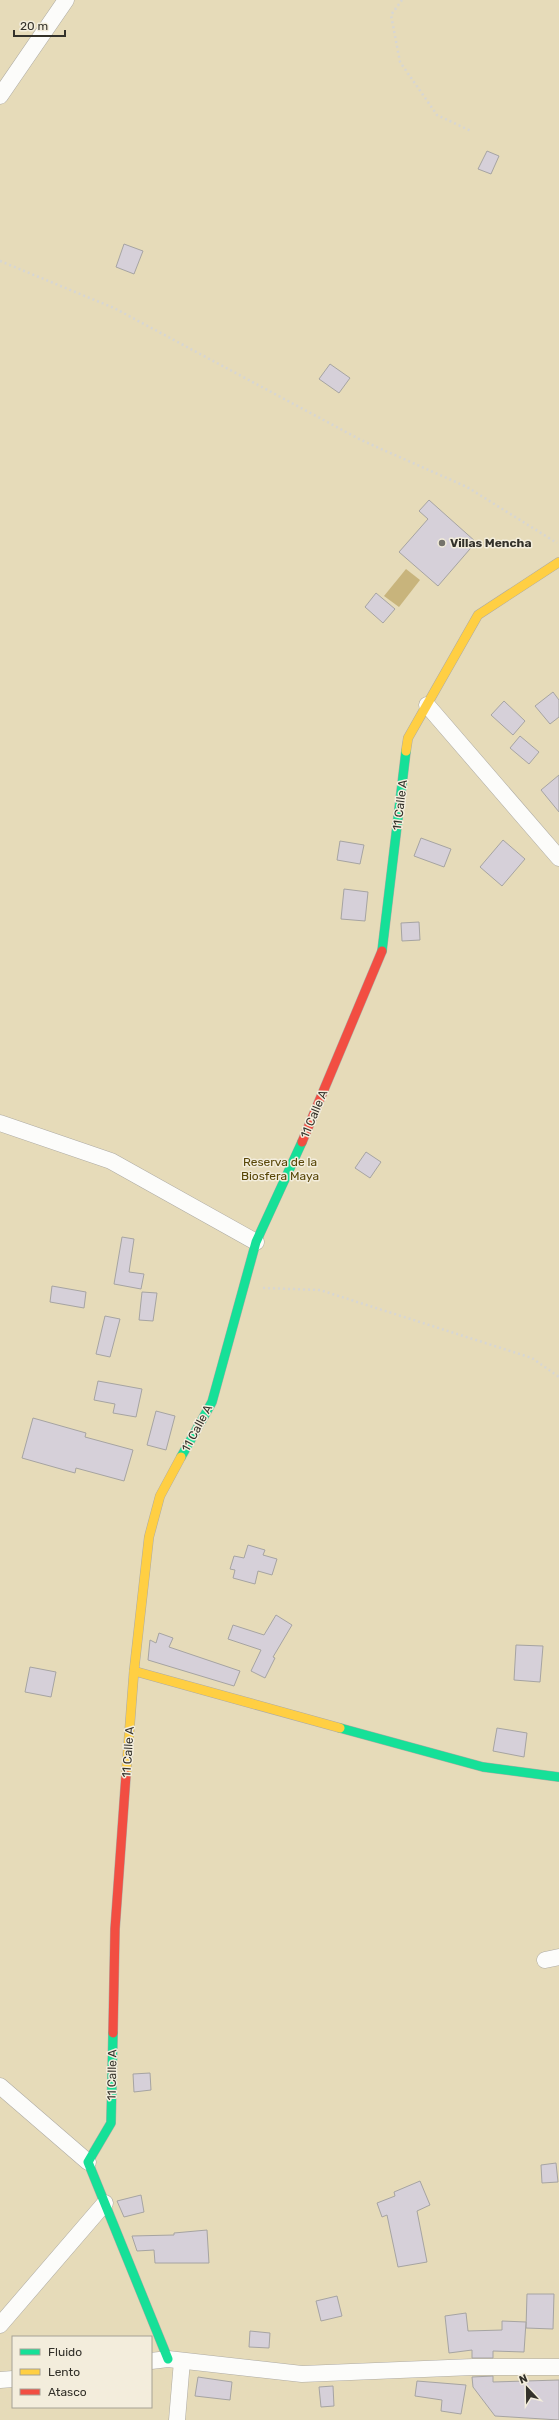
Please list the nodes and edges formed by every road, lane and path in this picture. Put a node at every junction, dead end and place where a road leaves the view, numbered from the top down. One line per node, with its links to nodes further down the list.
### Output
1 (66, 0): 3 (street)
2 (402, 0): 4 (path)
3 (0, 96)
4 (471, 131)
5 (0, 261): 6 (path)
6 (559, 544)
7 (559, 562): 8 (street, 11 Calle A)
8 (427, 705): 9 (street); 11 (street, 11 Calle A)
9 (559, 858)
10 (0, 1123): 11 (street)
11 (256, 1242): 12 (street, 11 Calle A)
12 (243, 1288): 13 (path); 14 (street, 11 Calle A)
13 (559, 1378)
14 (134, 1671): 15 (street); 17 (street, 11 Calle A)
15 (559, 1777)
16 (0, 2086): 17 (street)
17 (88, 2162): 18 (street)
18 (105, 2202): 19 (street); 20 (street)
19 (0, 2325)
20 (175, 2360): 21 (street); 22 (street); 25 (street)
21 (152, 2361)
22 (559, 2367)
23 (12, 2379): 24 (street)
24 (0, 2380)
25 (177, 2420)

